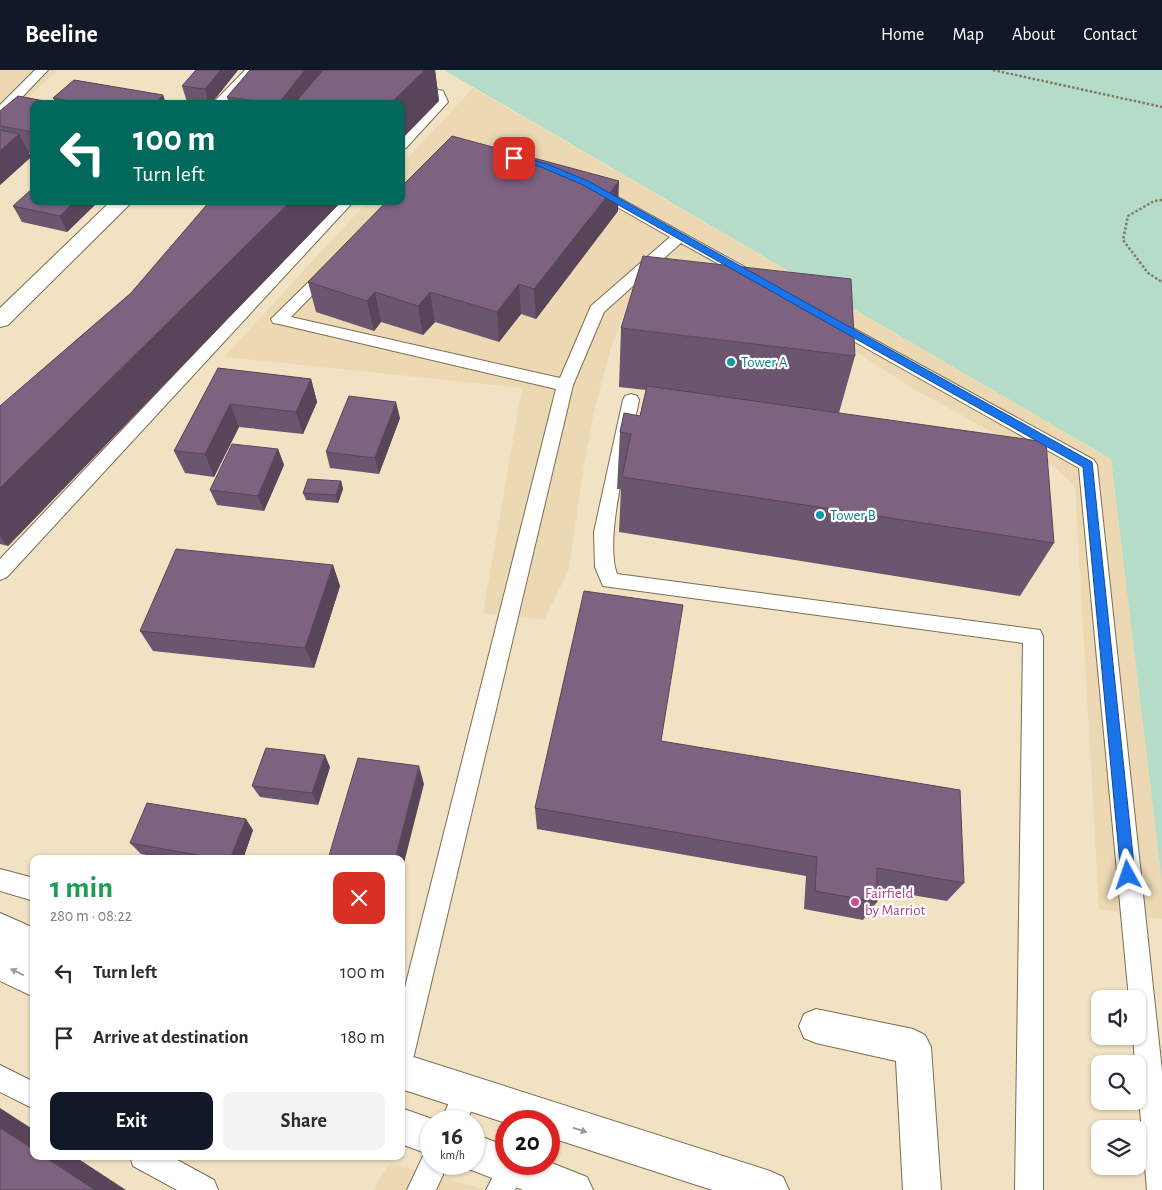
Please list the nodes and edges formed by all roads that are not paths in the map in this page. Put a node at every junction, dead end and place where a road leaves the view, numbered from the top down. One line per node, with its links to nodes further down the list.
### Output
1 (42, 70): 5 (lane)
2 (255, 70): 4 (street)
3 (402, 86): 6 (lane)
4 (225, 100)
5 (0, 112)
6 (405, 141)
7 (577, 179): 10 (lane)
8 (119, 205): 14 (street)
9 (343, 205): 17 (lane)
10 (680, 236): 12 (lane); 15 (lane)
11 (340, 260): 15 (lane)
12 (776, 290)
13 (819, 314): 43 (lane)
14 (0, 320)
15 (565, 385): 25 (lane)
16 (631, 400): 42 (lane)
17 (0, 572)
18 (0, 880): 19 (lane)
19 (30, 889)
20 (0, 928): 21 (street)
21 (30, 943)
22 (0, 963): 23 (street, one-way to 22)
23 (30, 978)
24 (816, 1026): 41 (street)
25 (405, 1039)
26 (405, 1073): 29 (street)
27 (0, 1078): 28 (lane)
28 (30, 1094)
29 (460, 1107): 30 (street)
30 (495, 1113)
31 (560, 1126): 37 (street, one-way to 37)
32 (405, 1127): 33 (street)
33 (420, 1133)
34 (150, 1160): 38 (lane)
35 (428, 1175): 39 (lane)
36 (513, 1175): 40 (street)
37 (750, 1187)
38 (204, 1190)
39 (421, 1190)
40 (574, 1190)
41 (922, 1190)
42 (1029, 1190)
43 (1161, 1190)

